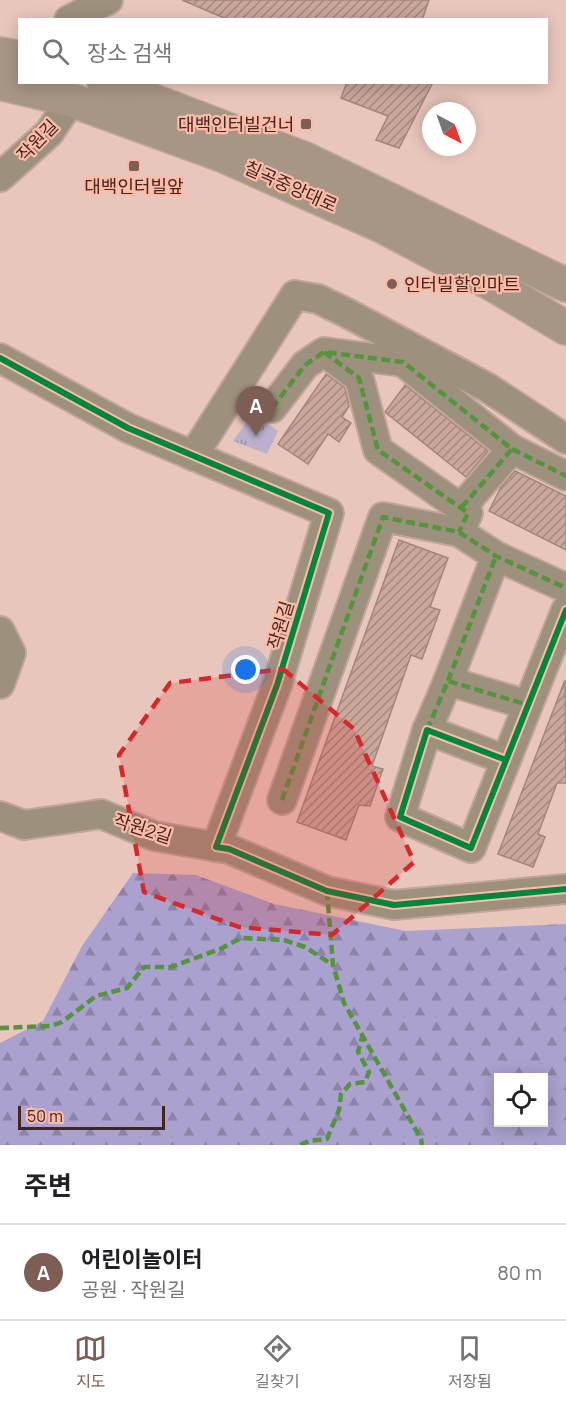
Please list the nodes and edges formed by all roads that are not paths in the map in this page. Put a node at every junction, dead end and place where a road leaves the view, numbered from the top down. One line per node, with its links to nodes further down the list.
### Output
1 (108, 0): 3 (street)
2 (116, 0): 4 (street)
3 (73, 18)
4 (122, 18)
5 (18, 41): 6 (street)
6 (0, 46)
7 (0, 54): 8 (main road)
8 (18, 58)
9 (0, 83): 12 (main road, 칠곡중앙대로)
10 (109, 84): 13 (main road, 칠곡중앙대로)
11 (152, 84): 13 (street)
12 (71, 100): 14 (street, 작원길); 16 (main road, 칠곡중앙대로)
13 (185, 114): 15 (main road, 칠곡중앙대로)
14 (0, 177)
15 (566, 285)
16 (566, 328)
17 (324, 352): 19 (street); 21 (street); 24 (street)
18 (1, 360): 22 (street, 작원길)
19 (272, 408)
20 (566, 439): 22 (street)
21 (512, 449): 23 (street); 24 (street)
22 (193, 456): 36 (street, 작원길)
23 (566, 477)
24 (460, 520): 25 (street); 34 (street)
25 (496, 556): 26 (street); 29 (street)
26 (566, 588)
27 (566, 610): 31 (street)
28 (0, 631): 30 (street)
29 (448, 681): 31 (street); 32 (street)
30 (0, 684)
31 (528, 705): 33 (street)
32 (427, 730): 33 (street); 33 (street)
33 (506, 760)
34 (282, 800)
35 (0, 816): 36 (street, 작원2길)
36 (216, 847): 37 (street)
37 (566, 889)

